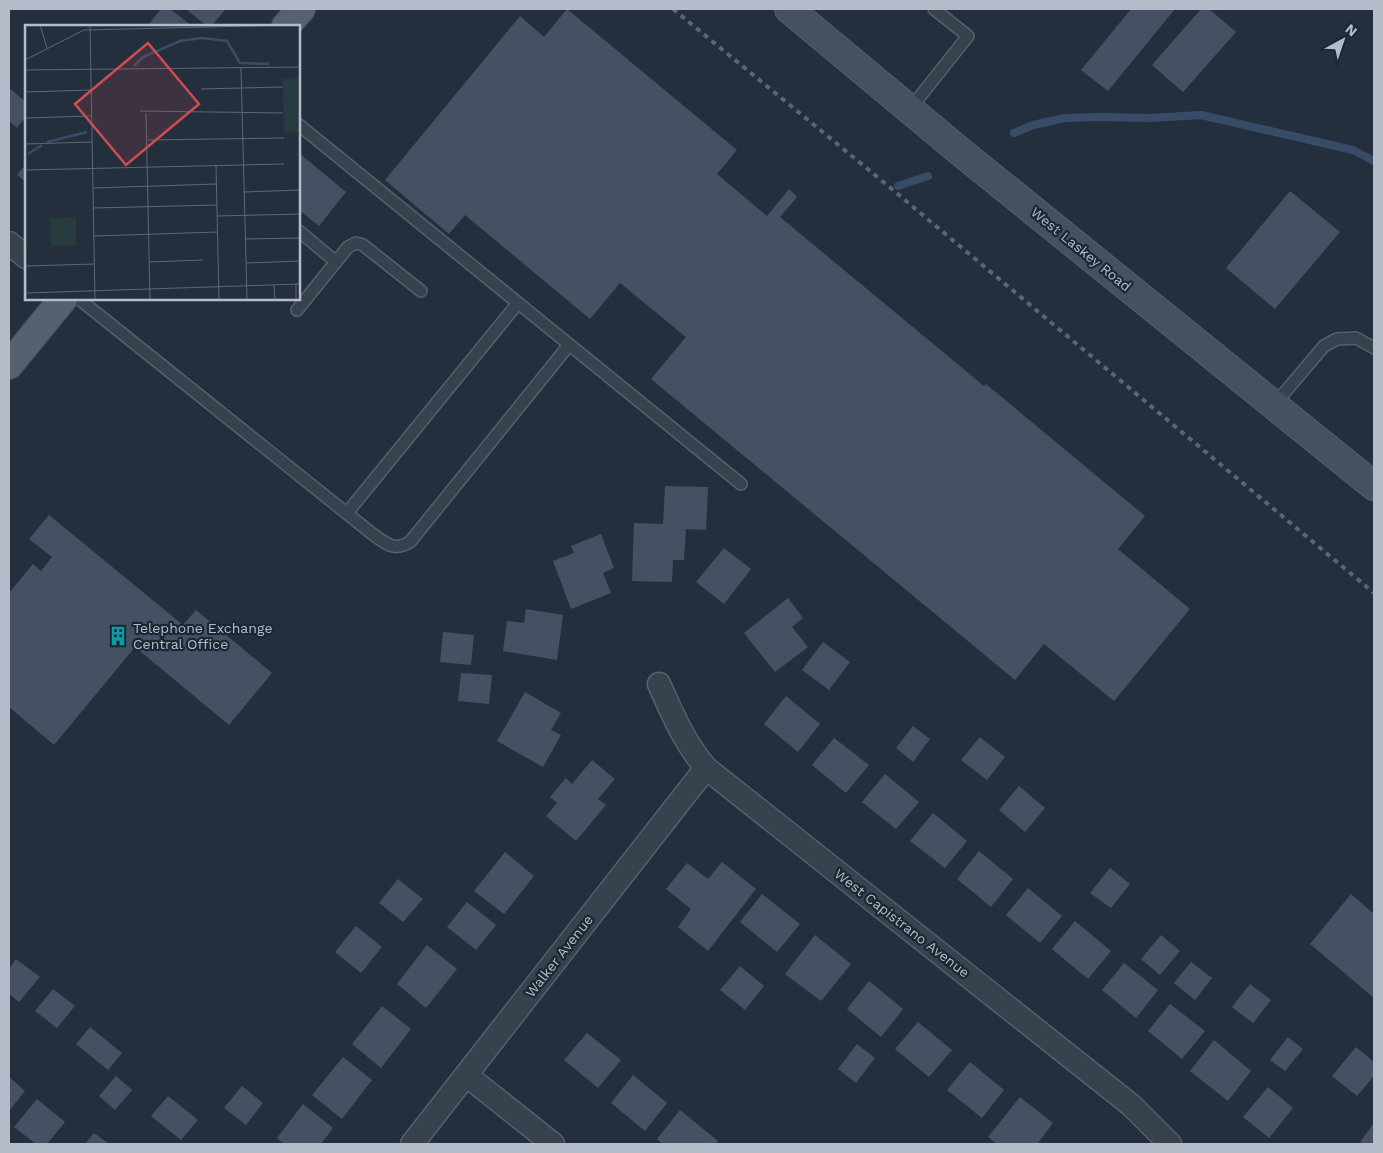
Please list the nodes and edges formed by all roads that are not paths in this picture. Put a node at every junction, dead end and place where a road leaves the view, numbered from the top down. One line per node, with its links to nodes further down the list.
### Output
1 (301, 9): 4 (main road)
2 (789, 9): 5 (main road, West Laskey Road)
3 (934, 9): 5 (lane)
4 (287, 25)
5 (910, 109): 19 (main road, West Laskey Road)
6 (300, 126): 14 (lane)
7 (300, 232): 10 (lane)
8 (9, 243): 9 (street)
9 (25, 256)
10 (336, 262): 11 (lane); 15 (lane)
11 (421, 291)
12 (62, 300): 18 (main road)
13 (80, 300): 22 (lane)
14 (518, 303): 16 (lane); 22 (lane)
15 (297, 310)
16 (569, 345): 20 (lane); 22 (lane)
17 (1374, 348): 19 (lane)
18 (9, 366)
19 (1274, 405): 21 (main road, West Laskey Road)
20 (741, 484)
21 (1374, 486)
22 (347, 513)
23 (659, 684): 24 (street, West Capistrano Avenue)
24 (706, 768): 25 (street, Walker Avenue); 28 (street, West Capistrano Avenue)
25 (466, 1075): 26 (street, Walker Avenue); 27 (street)
26 (412, 1144)
27 (552, 1144)
28 (1170, 1144)

